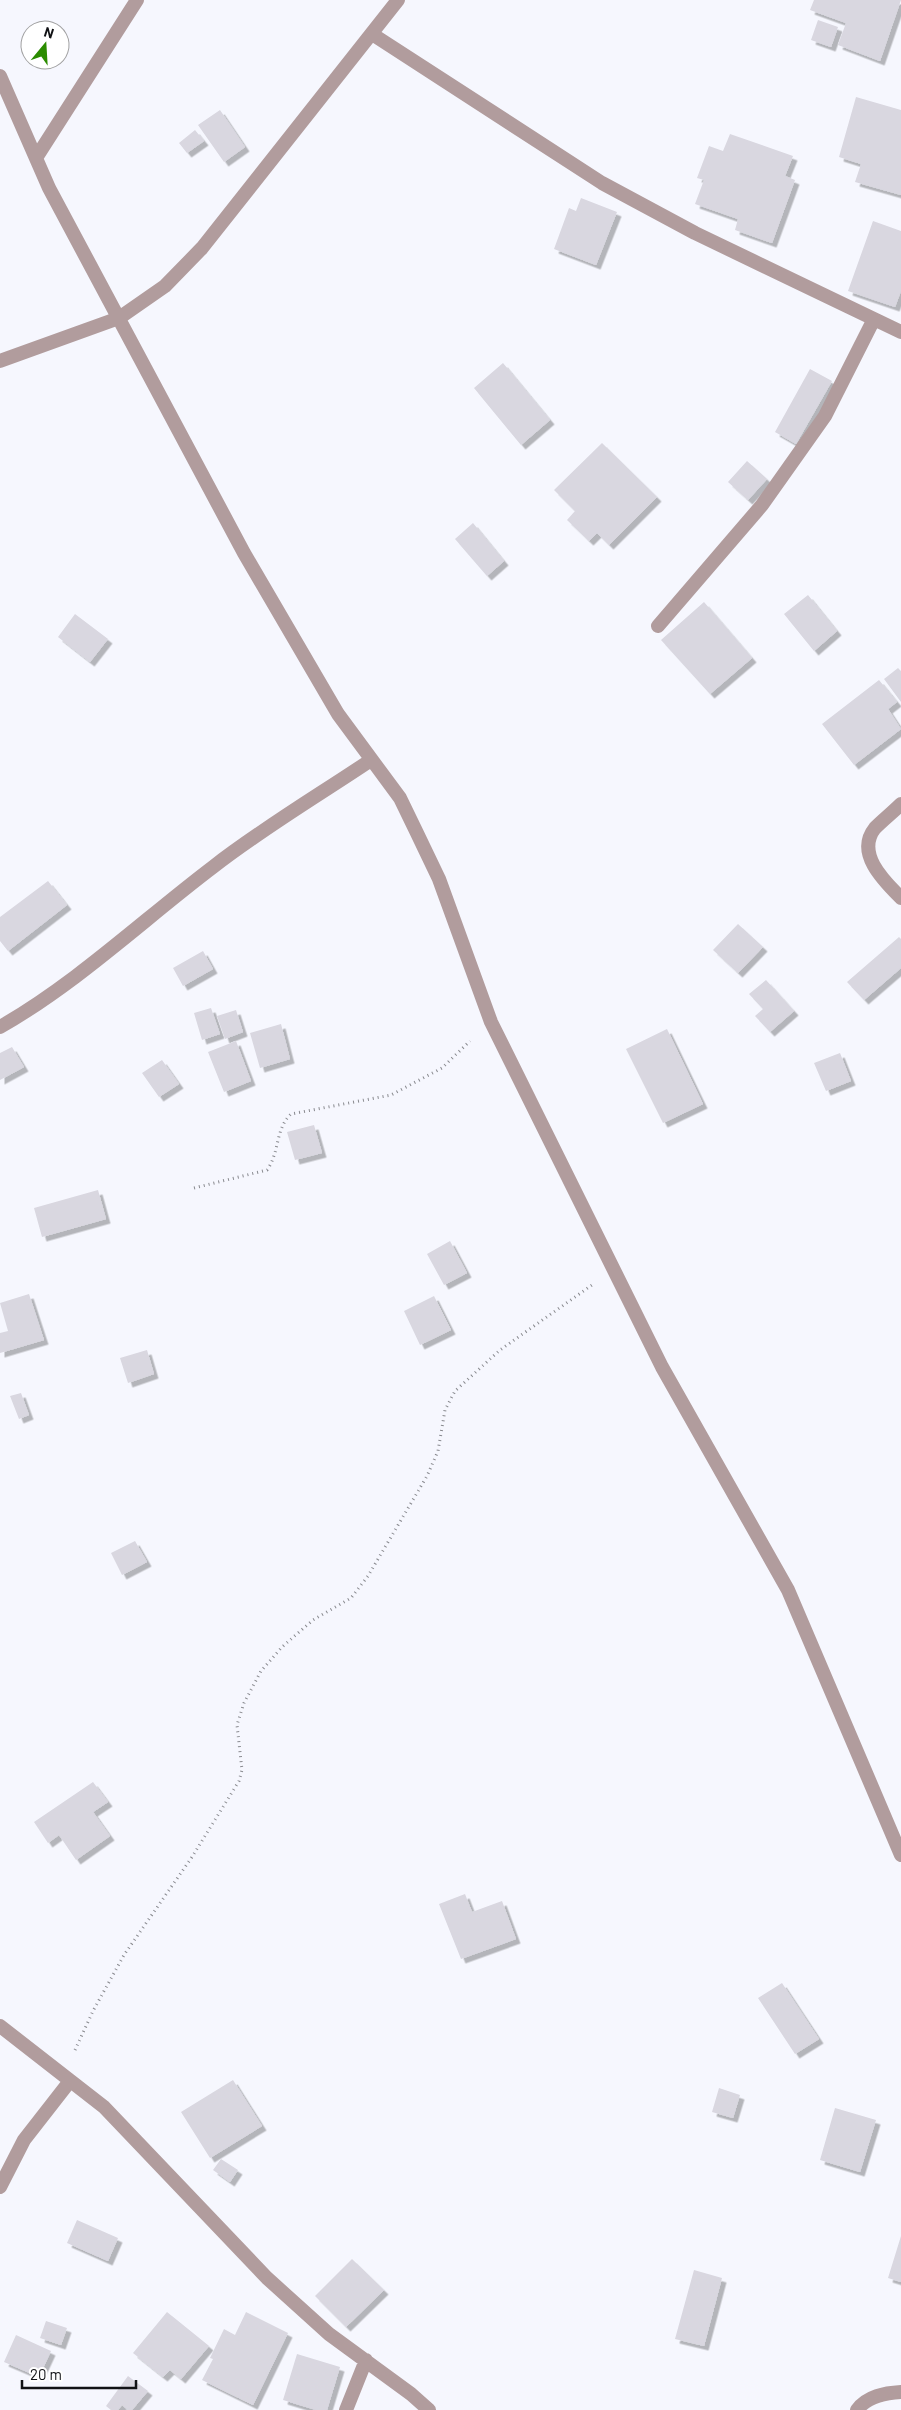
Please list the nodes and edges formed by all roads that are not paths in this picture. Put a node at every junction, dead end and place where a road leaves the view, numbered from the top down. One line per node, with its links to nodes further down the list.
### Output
1 (137, 0): 5 (street)
2 (398, 0): 3 (street)
3 (372, 34): 6 (street); 7 (street)
4 (0, 76): 5 (street)
5 (36, 158): 6 (street)
6 (119, 318): 9 (street); 11 (street)
7 (874, 319): 8 (street); 10 (street)
8 (901, 332)
9 (0, 360)
10 (658, 626)
11 (371, 760): 14 (street); 15 (street)
12 (901, 804): 13 (street)
13 (901, 898)
14 (0, 1027)
15 (901, 1855)
16 (0, 2026): 17 (street)
17 (66, 2079): 18 (street); 19 (street)
18 (0, 2187)
19 (366, 2360): 21 (street); 22 (street)
20 (901, 2392): 23 (street)
21 (346, 2410)
22 (429, 2410)
23 (857, 2410)

